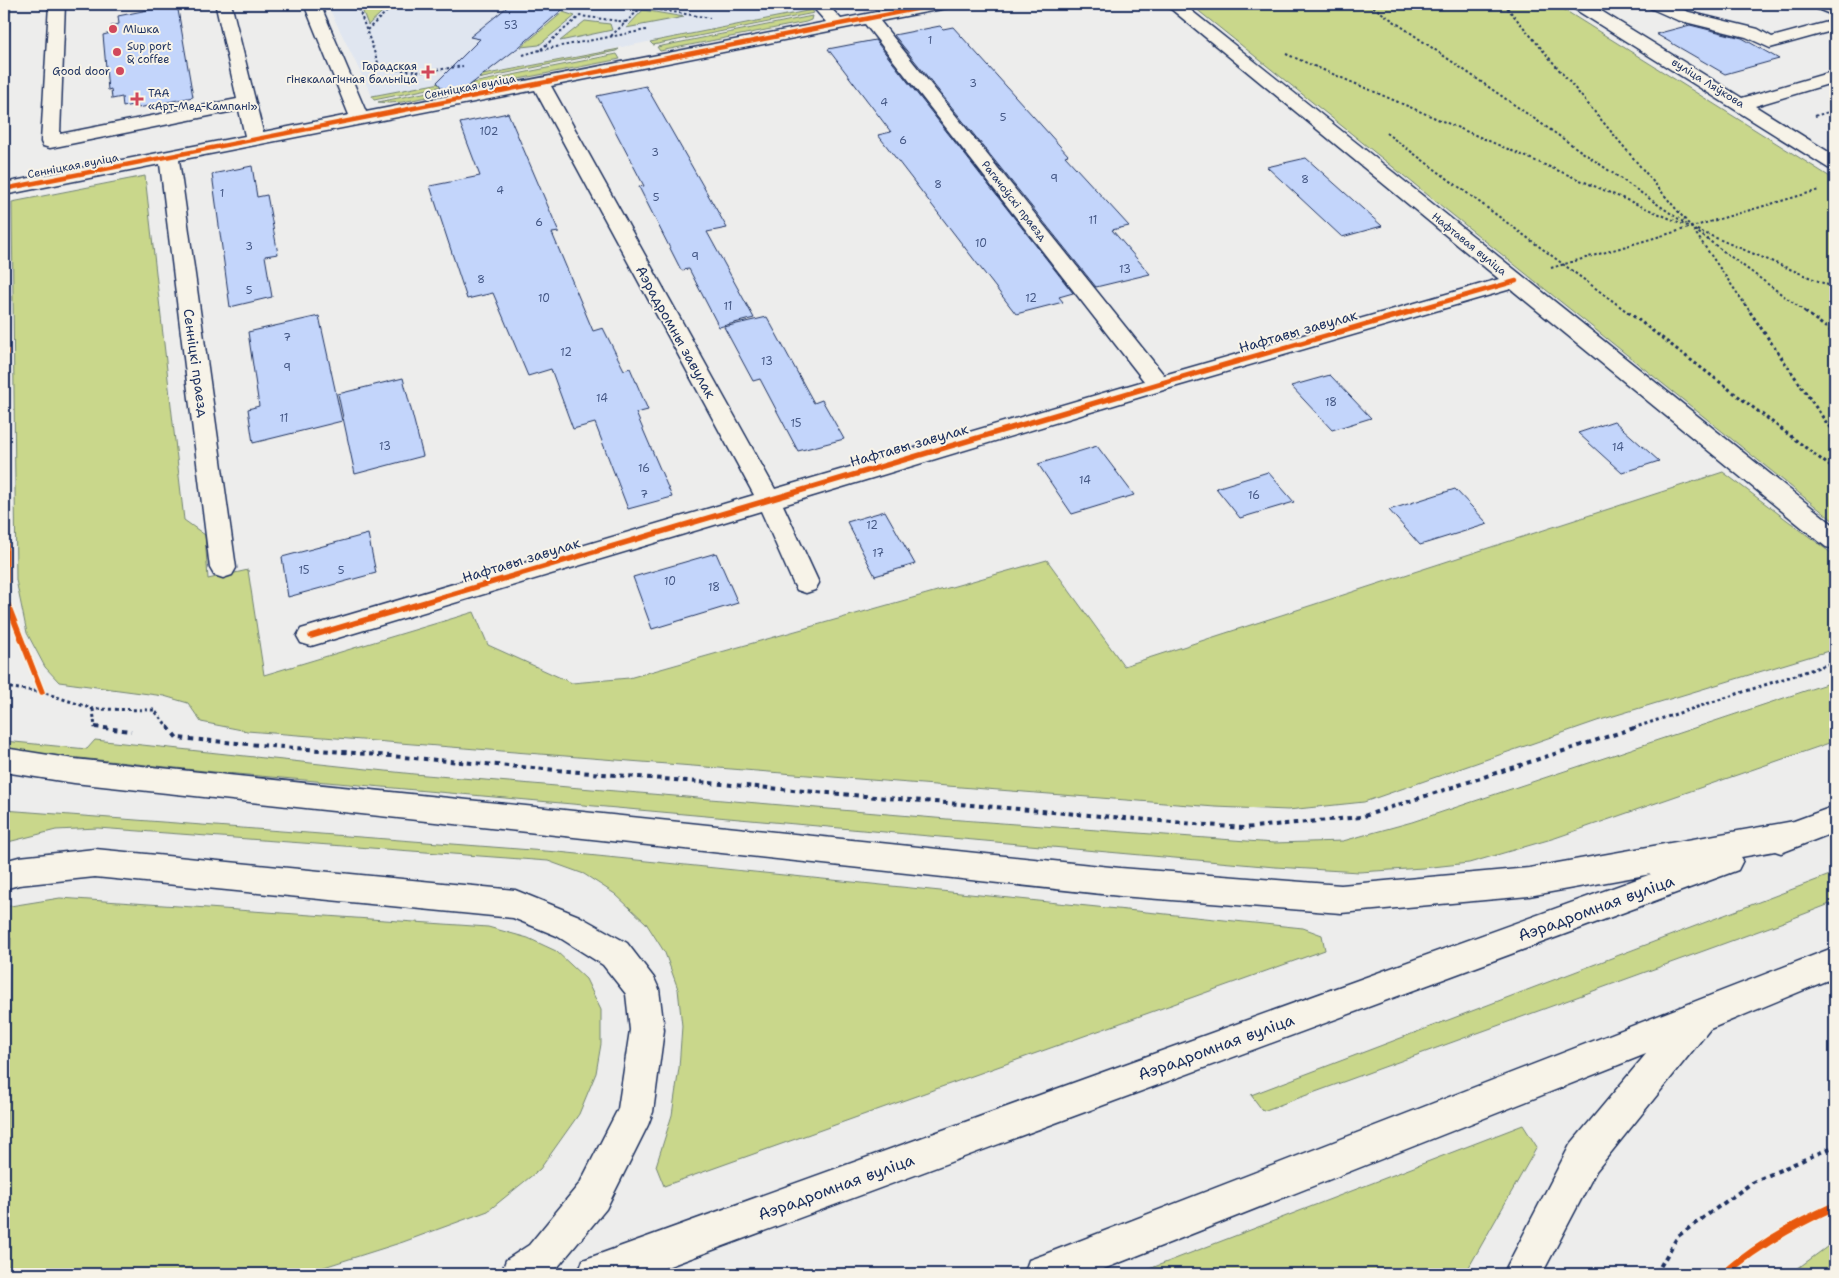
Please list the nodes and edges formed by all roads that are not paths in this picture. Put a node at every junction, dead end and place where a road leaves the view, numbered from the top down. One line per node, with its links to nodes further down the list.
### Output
1 (56, 4): 16 (street)
2 (312, 4): 18 (street)
3 (818, 4): 12 (street)
4 (941, 4): 11 (street, Сенніцкая вуліца)
5 (1174, 4): 23 (street, Нафтавая вуліца)
6 (1579, 4): 17 (street, вуліца Ляўкова)
7 (1656, 4): 13 (street)
8 (1821, 4): 10 (street)
9 (224, 7): 16 (street)
10 (1835, 11)
11 (869, 18): 12 (street, Сенніцкая вуліца); 24 (street, Рагачоўскі праезд)
12 (837, 24): 15 (street, Сенніцкая вуліца)
13 (1835, 25)
14 (1835, 76): 17 (street)
15 (540, 83): 18 (street, Сенніцкая вуліца); 25 (street, Аэрадромны завулак)
16 (247, 103): 19 (street)
17 (1741, 104): 21 (street, вуліца Ляўкова)
18 (360, 119): 19 (street, Сенніцкая вуліца)
19 (255, 139): 20 (street, Сенніцкая вуліца)
20 (169, 157): 22 (street, Сенніцкая вуліца); 27 (street, Сенніцкі праезд)
21 (1835, 164)
22 (4, 189)
23 (1516, 281): 24 (street, Нафтавы завулак); 26 (street, Нафтавая вуліца)
24 (1159, 384): 25 (street, Нафтавы завулак)
25 (768, 499): 28 (street, Аэрадромны завулак); 29 (street, Нафтавы завулак)
26 (1835, 540)
27 (223, 568)
28 (806, 583)
29 (311, 636)
30 (4, 760): 32 (street)
31 (1835, 819): 32 (street, Аэрадромная вуліца)
32 (1797, 834): 37 (street, Аэрадромная вуліца)
33 (4, 875): 36 (street)
34 (1835, 962): 35 (street)
35 (1699, 1017): 38 (street); 39 (street)
36 (520, 1274)
37 (597, 1274)
38 (1043, 1274)
39 (1522, 1274)

